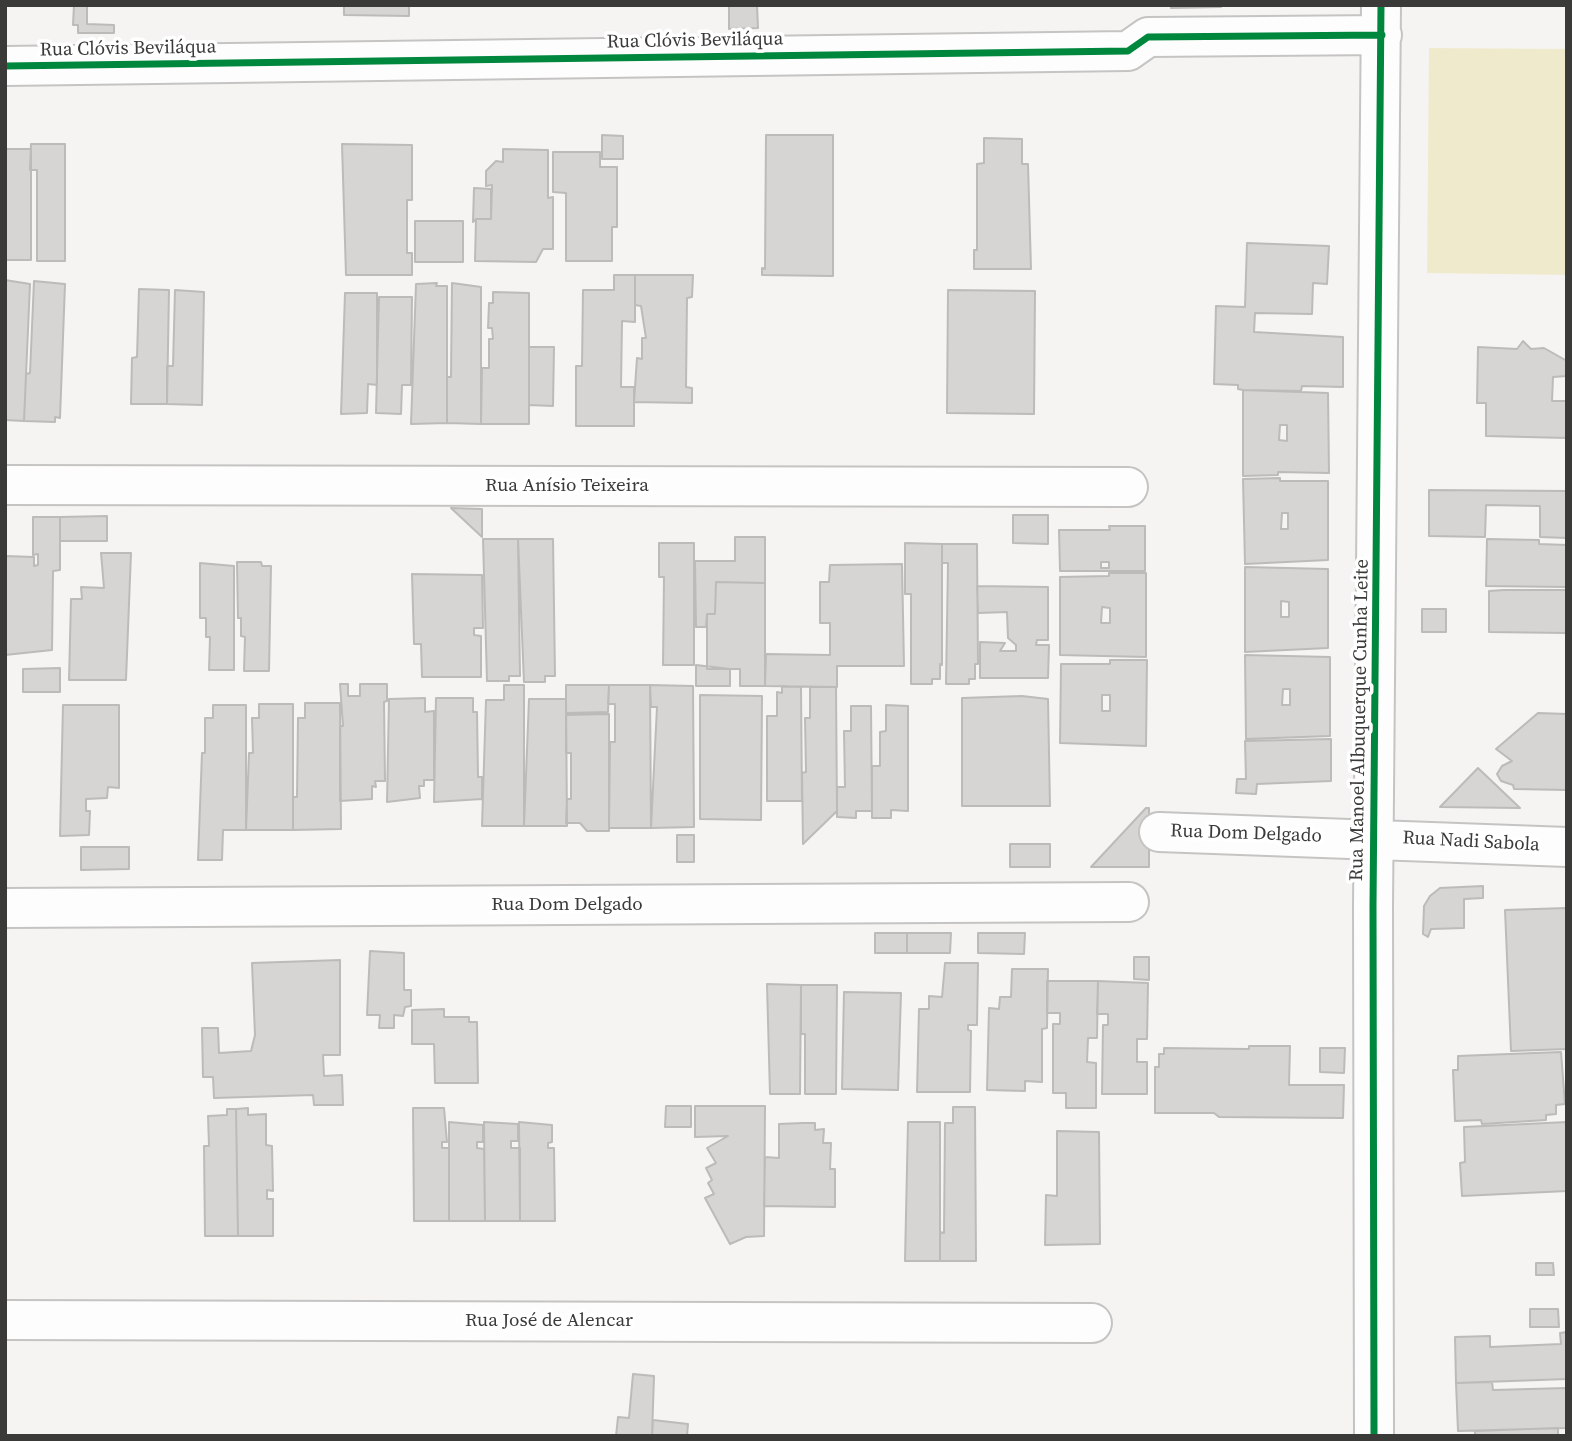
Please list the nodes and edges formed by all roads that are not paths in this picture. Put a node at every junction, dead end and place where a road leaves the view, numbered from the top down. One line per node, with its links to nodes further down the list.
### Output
1 (1382, 20): 2 (street, Rua Clóvis Beviláqua); 6 (street, Rua Manoel Albuquerque Cunha Leite)
2 (5, 66)
3 (5, 485): 4 (street, Rua Anísio Teixeira)
4 (1128, 487)
5 (1159, 832): 6 (street, Rua Dom Delgado)
6 (1376, 838): 7 (street, Rua Nadi Sabola); 12 (street, Rua Manoel Albuquerque Cunha Leite)
7 (1567, 847)
8 (1129, 902): 9 (street, Rua Dom Delgado)
9 (5, 908)
10 (5, 1320): 11 (street, Rua José de Alencar)
11 (1092, 1323)
12 (1374, 1436)

